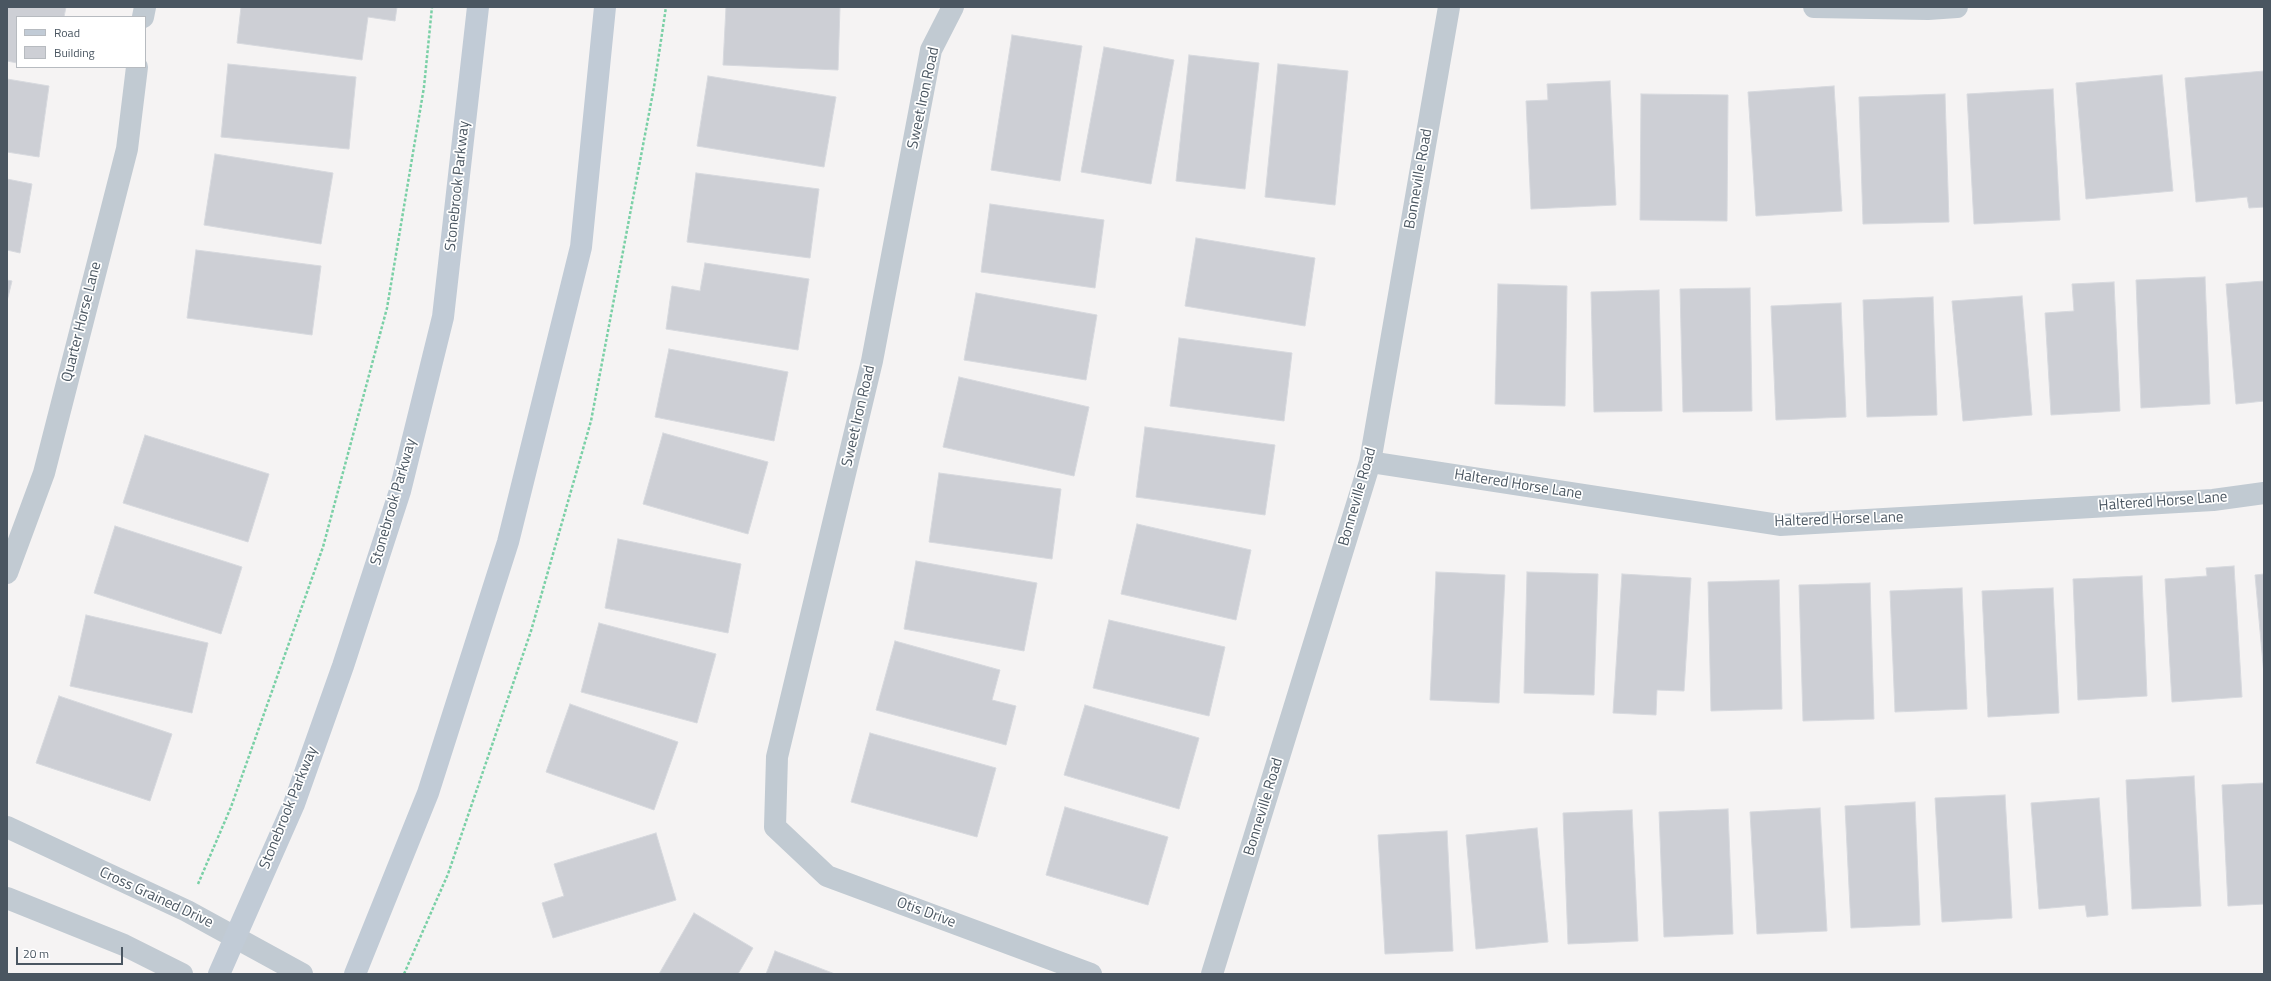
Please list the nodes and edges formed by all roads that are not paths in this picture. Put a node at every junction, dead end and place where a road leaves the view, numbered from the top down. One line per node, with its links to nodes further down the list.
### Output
1 (478, 7): 14 (main road, Stonebrook Parkway)
2 (605, 7): 18 (main road)
3 (953, 7): 12 (street, Sweet Iron Road)
4 (1449, 7): 8 (street, Bonneville Road)
5 (1814, 7): 6 (street)
6 (1957, 7)
7 (137, 68): 10 (street, Quarter Horse Lane)
8 (1370, 462): 9 (street, Haltered Horse Lane); 20 (street, Bonneville Road)
9 (2264, 493)
10 (7, 572)
11 (7, 827): 14 (street, Cross Grained Drive)
12 (775, 827): 19 (street, Otis Drive)
13 (7, 898): 15 (street)
14 (235, 936): 16 (main road, Stonebrook Parkway); 17 (street, Cross Grained Drive)
15 (182, 974)
16 (219, 974)
17 (302, 974)
18 (355, 974)
19 (1091, 974)
20 (1212, 974)

